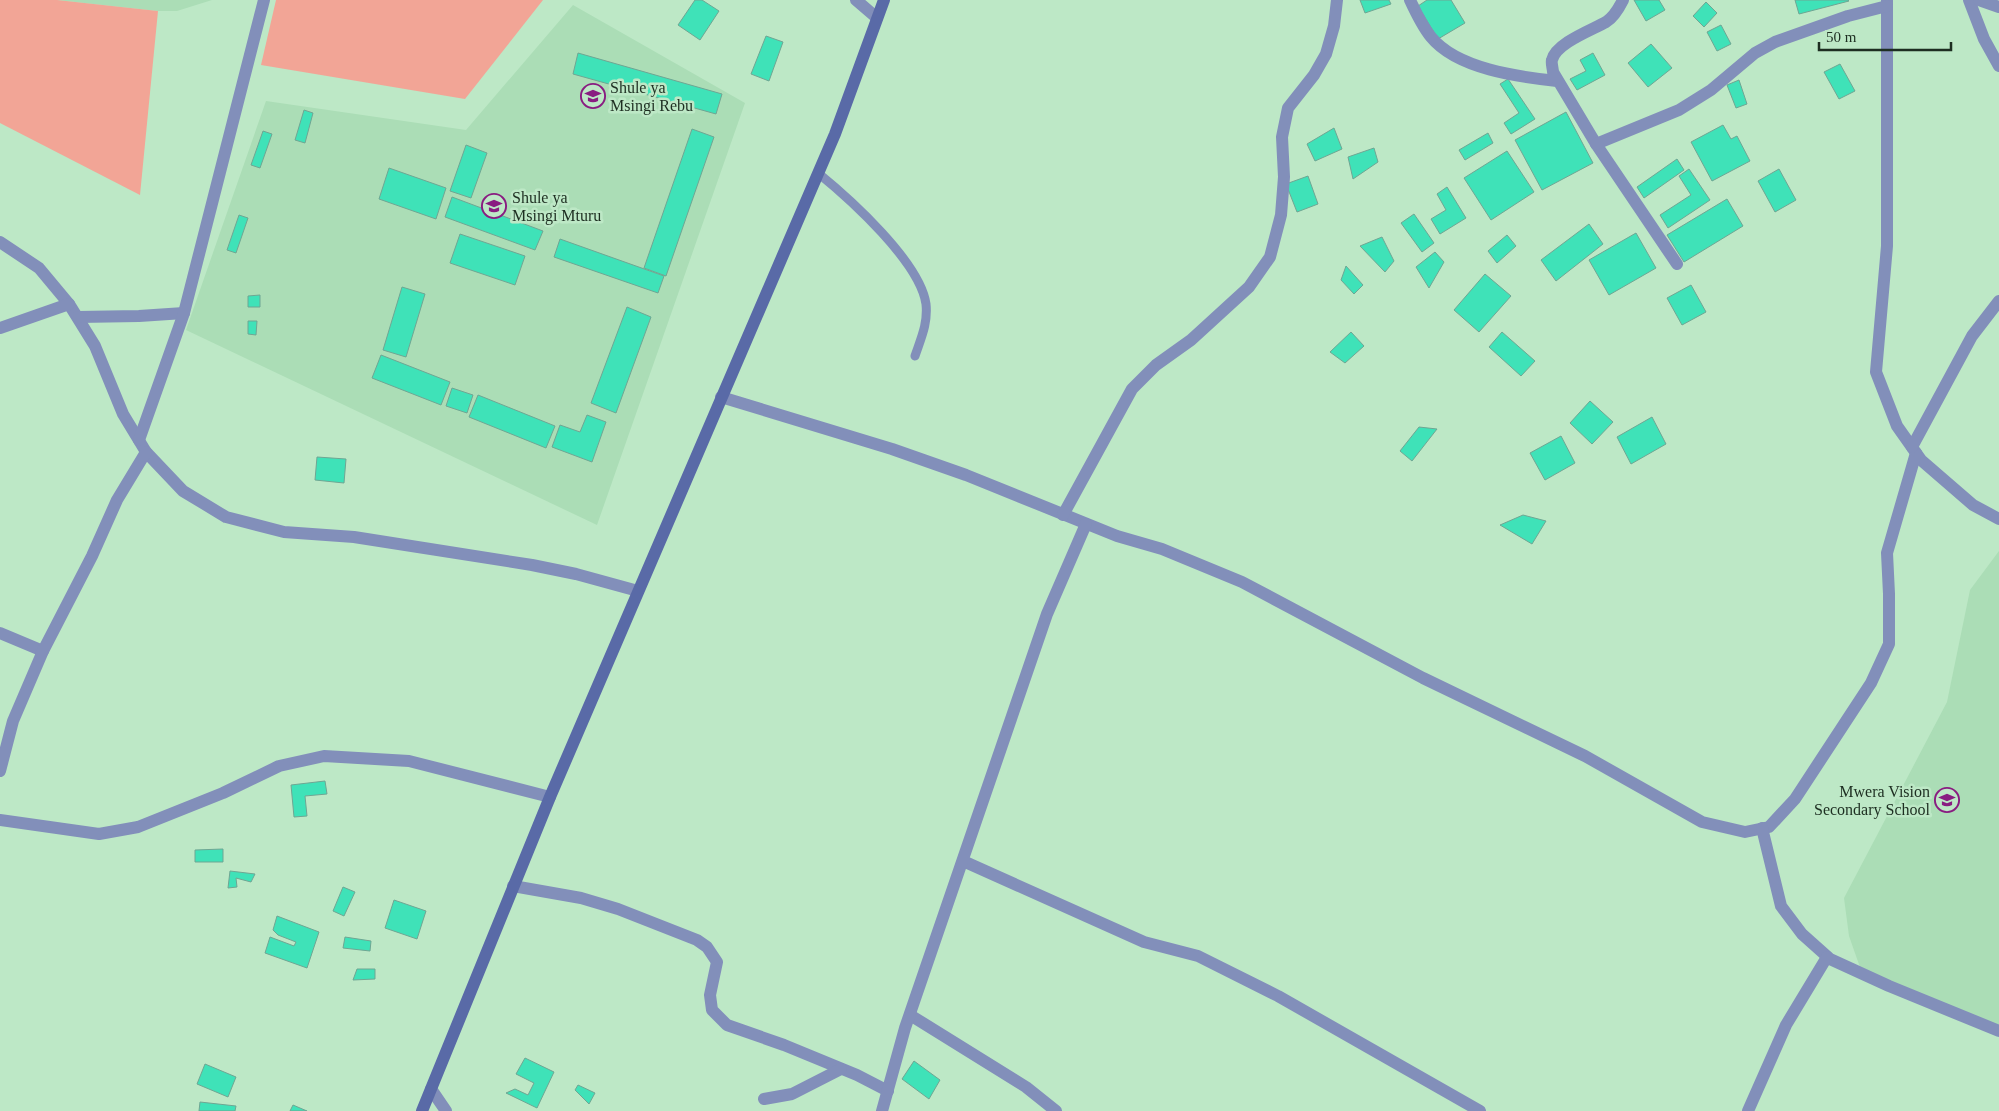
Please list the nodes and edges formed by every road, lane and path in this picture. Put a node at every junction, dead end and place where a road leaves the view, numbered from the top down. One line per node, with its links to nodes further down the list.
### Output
1 (272, 0): 10 (street)
2 (856, 0): 12 (street)
3 (884, 0): 12 (main road)
4 (1337, 0): 29 (street)
5 (1410, 0): 14 (street)
6 (1623, 0): 14 (street)
7 (1969, 0): 13 (street)
8 (1979, 0): 11 (street)
9 (1888, 3): 15 (street); 27 (street)
10 (263, 5): 21 (street)
11 (1999, 7)
12 (877, 18): 16 (main road)
13 (1999, 66)
14 (1558, 81): 15 (street)
15 (1596, 144): 18 (street)
16 (818, 173): 24 (lane); 25 (main road)
17 (0, 242): 20 (street)
18 (1677, 264)
19 (1999, 301): 27 (street)
20 (68, 304): 22 (street); 23 (street)
21 (184, 313): 22 (street); 26 (street)
22 (78, 317): 26 (street)
23 (0, 328)
24 (915, 356)
25 (721, 397): 29 (street); 32 (main road)
26 (139, 440): 28 (street)
27 (1914, 450): 30 (street); 38 (street)
28 (146, 452): 32 (street); 34 (street)
29 (1063, 515): 31 (street)
30 (1999, 519)
31 (1086, 524): 38 (street); 39 (street)
32 (638, 591): 36 (main road)
33 (0, 634): 34 (street)
34 (43, 651): 35 (street)
35 (0, 771)
36 (550, 798): 37 (street); 40 (main road)
37 (0, 820)
38 (1762, 828): 41 (street)
39 (963, 861): 42 (street); 52 (street)
40 (513, 886): 44 (street); 45 (main road)
41 (1828, 957): 43 (street); 53 (street)
42 (910, 1015): 46 (street); 51 (street)
43 (1999, 1031)
44 (841, 1069): 46 (street); 47 (street)
45 (431, 1089): 48 (main road); 49 (street)
46 (888, 1091): 50 (street)
47 (764, 1099)
48 (422, 1111)
49 (446, 1111)
50 (882, 1111)
51 (1056, 1111)
52 (1480, 1111)
53 (1748, 1111)

